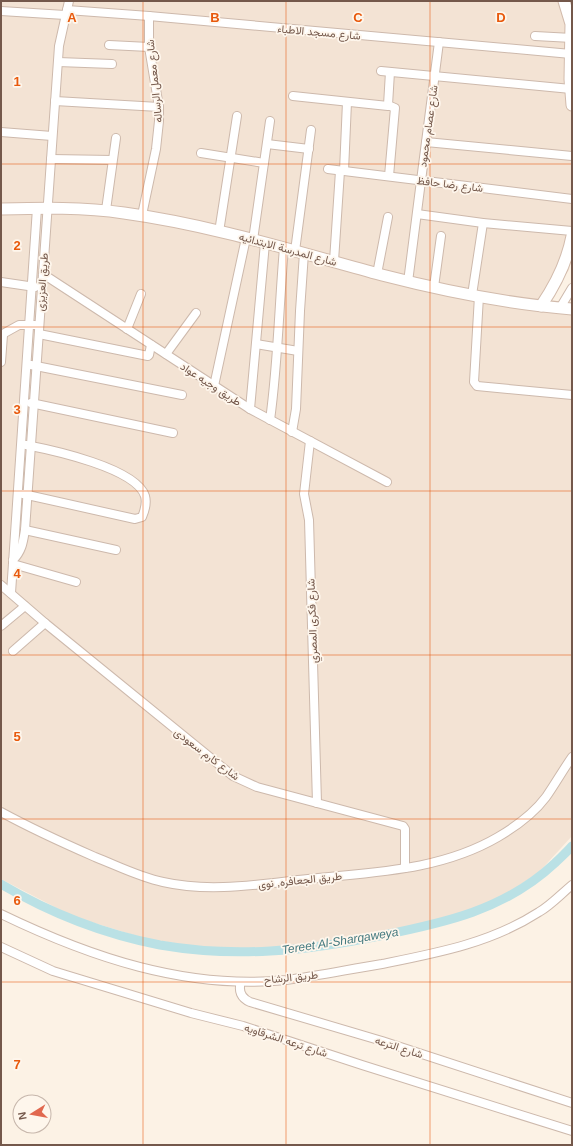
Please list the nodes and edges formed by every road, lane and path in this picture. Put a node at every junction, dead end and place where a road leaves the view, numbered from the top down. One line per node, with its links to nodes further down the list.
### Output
1 (70, 1): 4 (street, طريق العزيزى)
2 (564, 1): 6 (street)
3 (1, 11): 4 (street, شارع مسجد الاطباء)
4 (66, 13): 5 (street, شارع مسجد الاطباء); 13 (street, طريق العزيزى)
5 (149, 16): 9 (street, شارع مسجد الاطباء); 11 (street, شارع معمل الرساله)
6 (572, 33): 8 (street)
7 (534, 36): 8 (street)
8 (572, 38): 12 (street)
9 (439, 42): 12 (street, شارع مسجد الاطباء); 17 (street, شارع عصام محمود)
10 (109, 45): 11 (street)
11 (149, 47): 24 (street, شارع معمل الرساله)
12 (571, 54): 18 (street)
13 (58, 62): 14 (street); 20 (street, طريق العزيزى)
14 (112, 64)
15 (381, 71): 16 (street)
16 (390, 72): 17 (street); 23 (street)
17 (435, 77): 18 (street); 31 (street, شارع عصام محمود)
18 (571, 89): 22 (street)
19 (293, 96): 21 (street)
20 (55, 101): 24 (street); 29 (street, طريق العزيزى)
21 (348, 102): 23 (street); 41 (street)
22 (572, 105)
23 (388, 106): 42 (street)
24 (159, 107): 49 (street, شارع معمل الرساله)
25 (237, 116): 36 (street)
26 (270, 121): 32 (street)
27 (311, 130): 33 (street)
28 (1, 132): 29 (street)
29 (52, 136): 37 (street, طريق العزيزى)
30 (116, 138): 38 (street)
31 (426, 142): 35 (street); 43 (street, شارع عصام محمود)
32 (267, 144): 33 (street); 39 (street)
33 (309, 149): 59 (street)
34 (201, 153): 36 (street)
35 (572, 156)
36 (230, 158): 39 (street); 53 (street)
37 (52, 159): 38 (street); 45 (street, طريق العزيزى)
38 (112, 160): 47 (street)
39 (264, 163): 56 (street)
40 (328, 169): 41 (street, شارع رضا حافظ)
41 (342, 171): 42 (street, شارع رضا حافظ); 60 (street)
42 (389, 176): 43 (street, شارع رضا حافظ)
43 (421, 181): 44 (street, شارع رضا حافظ); 48 (street, شارع عصام محمود)
44 (572, 199)
45 (42, 208): 46 (street, شارع المدرسة الابتدائيه); 47 (street, شارع المدرسة الابتدائيه); 61 (street, طريق العزيزى); 65 (street, طريق العزيزى)
46 (1, 209)
47 (106, 210): 49 (street, شارع المدرسة الابتدائيه)
48 (417, 214): 51 (street); 64 (street, شارع عصام محمود)
49 (142, 215): 53 (street, شارع المدرسة الابتدائيه)
50 (388, 216): 62 (street)
51 (483, 223): 52 (street); 70 (street)
52 (572, 231)
53 (219, 232): 56 (street, شارع المدرسة الابتدائيه)
54 (440, 236): 66 (street)
55 (572, 236): 71 (street)
56 (249, 239): 57 (street, شارع المدرسة الابتدائيه); 88 (street)
57 (265, 243): 58 (street, شارع المدرسة الابتدائيه); 80 (street)
58 (284, 248): 59 (street, شارع المدرسة الابتدائيه); 82 (street)
59 (300, 252): 60 (street, شارع المدرسة الابتدائيه); 83 (street)
60 (334, 261): 62 (street, شارع المدرسة الابتدائيه)
61 (43, 274): 67 (street, طريق العزيزى); 77 (street, طريق وجيه عواد)
62 (377, 274): 64 (street, شارع المدرسة الابتدائيه)
63 (1, 282): 65 (street)
64 (408, 282): 66 (street, شارع المدرسة الابتدائيه)
65 (32, 286): 67 (street); 75 (street, طريق العزيزى)
66 (434, 287): 70 (street, شارع المدرسة الابتدائيه)
67 (42, 288): 76 (street, طريق العزيزى)
68 (572, 288): 72 (street)
69 (141, 294): 77 (street)
70 (475, 295): 71 (street, شارع المدرسة الابتدائيه); 90 (street)
71 (541, 306): 72 (street, شارع المدرسة الابتدائيه)
72 (560, 308): 73 (street, شارع المدرسة الابتدائيه)
73 (572, 309)
74 (196, 313): 84 (street)
75 (29, 324): 76 (street); 79 (street); 86 (street, طريق العزيزى)
76 (39, 325): 78 (street, طريق العزيزى)
77 (127, 329): 81 (street, طريق وجيه عواد)
78 (39, 334): 81 (street); 87 (street, طريق العزيزى)
79 (2, 335): 85 (street)
80 (256, 344): 82 (street); 93 (street)
81 (151, 345): 84 (street, طريق وجيه عواد)
82 (276, 347): 83 (street); 94 (street)
83 (298, 350): 95 (street)
84 (166, 354): 88 (street, طريق وجيه عواد)
85 (1, 362)
86 (27, 364): 87 (street); 91 (street, طريق العزيزى)
87 (36, 366): 89 (street); 92 (street, طريق العزيزى)
88 (214, 386): 93 (street, طريق وجيه عواد)
89 (182, 395)
90 (572, 395)
91 (24, 402): 92 (street); 98 (street, طريق العزيزى)
92 (34, 404): 96 (street); 99 (street, طريق العزيزى)
93 (250, 409): 94 (street, طريق وجيه عواد)
94 (270, 420): 95 (street, طريق وجيه عواد)
95 (292, 432): 97 (street, طريق وجيه عواد)
96 (173, 433)
97 (310, 441): 100 (street, طريق وجيه عواد); 114 (street, شارع فكرى المصري)
98 (21, 444): 99 (street); 101 (street, طريق العزيزى)
99 (31, 446): 102 (street, طريق العزيزى); 102 (street)
100 (387, 482)
101 (18, 494): 102 (street); 105 (street, طريق العزيزى)
102 (28, 495): 103 (street, طريق العزيزى)
103 (25, 530): 104 (street); 105 (street, طريق العزيزى)
104 (116, 550)
105 (13, 562): 106 (street); 108 (street, طريق العزيزى)
106 (76, 582)
107 (2, 586): 108 (street, شارع كارم سعودى)
108 (11, 593): 109 (street, شارع كارم سعودى)
109 (25, 606): 110 (street, شارع كارم سعودى); 111 (street)
110 (45, 623): 112 (street); 114 (street, شارع كارم سعودى)
111 (1, 626)
112 (13, 651)
113 (572, 757): 116 (street, طريق الجعافره, نوى)
114 (317, 803): 116 (street, شارع كارم سعودى)
115 (1, 812): 116 (street, طريق الجعافره, نوى)
116 (405, 868)
117 (572, 885): 120 (street, طريق الرشاح)
118 (1, 914): 120 (street, طريق الرشاح)
119 (1, 947): 122 (street, شارع ترعه الشرقاويه)
120 (241, 982): 121 (street, شارع الترعه)
121 (572, 1103)
122 (572, 1131)

